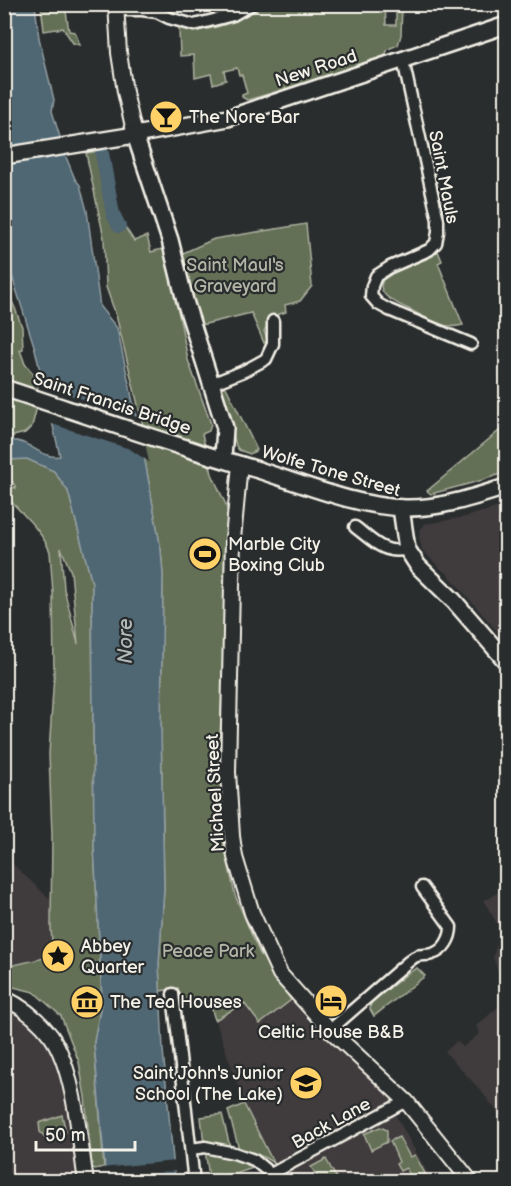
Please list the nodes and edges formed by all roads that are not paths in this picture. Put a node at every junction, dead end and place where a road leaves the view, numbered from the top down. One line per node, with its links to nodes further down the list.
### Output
1 (252, 4): 2 (street)
2 (116, 7): 5 (street)
3 (507, 25): 4 (main road, New Road)
4 (403, 60): 5 (main road, New Road); 8 (street, Saint Mauls)
5 (135, 135): 6 (main road, New Road); 9 (main road)
6 (4, 156)
7 (273, 321): 9 (street)
8 (471, 344)
9 (211, 384): 11 (main road)
10 (4, 388): 11 (main road, Saint Francis Bridge)
11 (215, 456): 12 (main road, Wolfe Tone Street)
12 (240, 464): 14 (main road, Wolfe Tone Street); 21 (street, Michael Street)
13 (507, 487): 14 (main road)
14 (401, 508): 16 (main road, Wolfe Tone Street)
15 (355, 527): 16 (street)
16 (407, 549): 17 (main road, Wolfe Tone Street)
17 (507, 662)
18 (422, 887): 21 (street)
19 (173, 994): 23 (street)
20 (4, 998): 25 (street)
21 (330, 1030): 22 (street, Michael Street)
22 (406, 1101): 24 (street, Back Lane); 27 (street, Michael Street)
23 (191, 1149): 24 (street); 26 (street)
24 (272, 1178)
25 (86, 1182)
26 (194, 1182)
27 (471, 1182)

